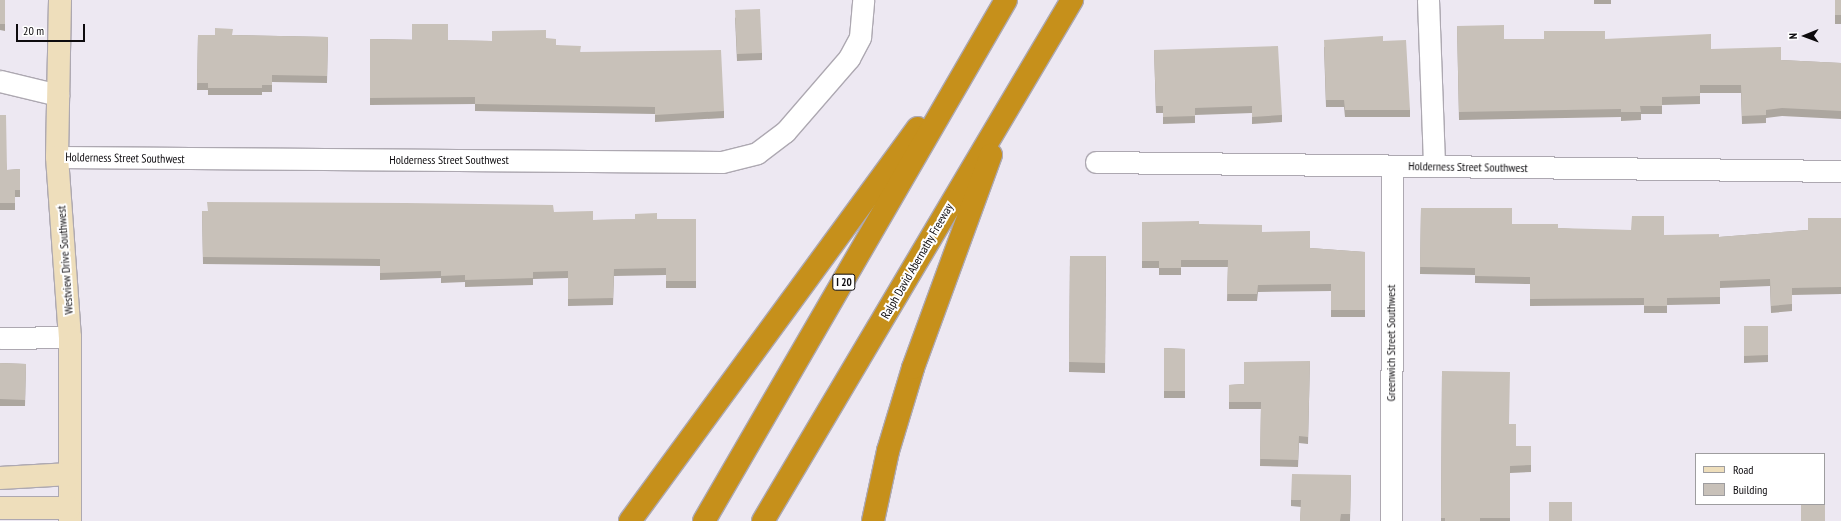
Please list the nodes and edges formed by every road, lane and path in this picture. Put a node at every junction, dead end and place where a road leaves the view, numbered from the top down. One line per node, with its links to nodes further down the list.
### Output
1 (60, 0): 8 (street, Westview Drive Southwest)
2 (863, 0): 10 (street, Holderness Street Southwest)
3 (1006, 0): 6 (highway, I 20)
4 (1072, 0): 9 (highway, Ralph David Abernathy Freeway)
5 (1428, 0): 13 (street)
6 (981, 41): 21 (highway); 22 (highway, I 20)
7 (0, 81): 8 (street)
8 (58, 95): 10 (street, Westview Drive Southwest)
9 (1010, 103): 23 (highway, Ralph David Abernathy Freeway); 24 (highway)
10 (57, 157): 15 (street, Westview Drive Southwest)
11 (1096, 162): 12 (street, Holderness Street Southwest)
12 (1392, 166): 13 (street, Holderness Street Southwest); 25 (street, Greenwich Street Southwest)
13 (1434, 166): 14 (street, Holderness Street Southwest)
14 (1841, 171)
15 (70, 337): 16 (street); 17 (street, Westview Drive Southwest)
16 (0, 338)
17 (70, 474): 18 (street); 20 (street, Westview Drive Southwest)
18 (0, 478)
19 (0, 508): 20 (street)
20 (70, 514)
21 (630, 521)
22 (704, 521)
23 (763, 521)
24 (873, 521)
25 (1391, 521)

